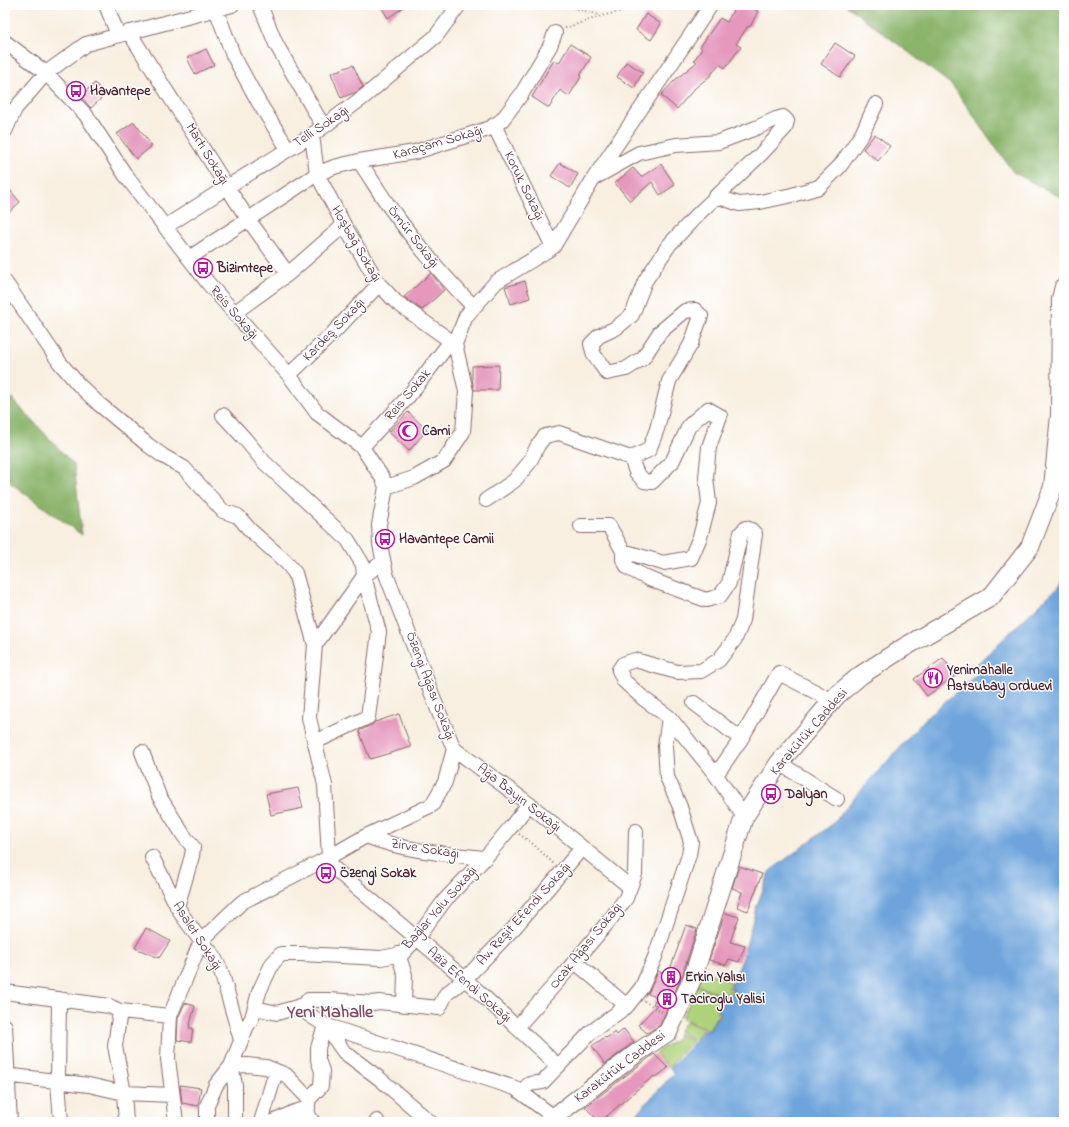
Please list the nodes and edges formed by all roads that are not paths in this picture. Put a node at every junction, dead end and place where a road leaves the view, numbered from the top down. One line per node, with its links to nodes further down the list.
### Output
1 (106, 5): 7 (street, Martı Sokağı)
2 (232, 5): 6 (street)
3 (260, 5): 13 (street)
4 (459, 5): 13 (street, Telli Sokağı)
5 (711, 5): 19 (street)
6 (216, 9): 7 (street); 16 (street)
7 (124, 33): 10 (street); 20 (street, Martı Sokağı)
8 (555, 33): 12 (street, Karaçam Sokağı)
9 (8, 47): 10 (street, Reis Sokağı)
10 (46, 73): 14 (street); 24 (street, Reis Sokağı)
11 (876, 104): 21 (street)
12 (494, 125): 17 (street, Karaçam Sokağı); 25 (street, Koruk Sokağı)
13 (324, 126): 15 (street, Telli Sokağı)
14 (5, 131)
15 (312, 135): 16 (street, Telli Sokağı); 18 (street, Hoşbağ Sokağı)
16 (288, 149): 20 (street, Telli Sokağı)
17 (359, 161): 18 (street, Karaçam Sokağı); 31 (street, Ömür Sokağı)
18 (317, 174): 22 (street, Karaçam Sokağı); 23 (street, Hoşbağ Sokağı)
19 (594, 178): 21 (street); 25 (street)
20 (227, 187): 22 (street, Martı Sokağı); 24 (street, Telli Sokağı)
21 (716, 196): 37 (street)
22 (248, 219): 26 (street, Karaçam Sokağı); 27 (street, Martı Sokağı)
23 (344, 225): 27 (street); 29 (street, Hoşbağ Sokağı)
24 (165, 227): 26 (street, Reis Sokağı)
25 (553, 247): 31 (street, Reis Sokak)
26 (189, 258): 32 (street, Reis Sokağı)
27 (288, 274): 32 (street)
28 (5, 282): 44 (street)
29 (379, 284): 33 (street, Hoşbağ Sokağı); 34 (street, Kardeş Sokağı)
30 (1064, 288): 45 (main road, Karakütük Caddesi)
31 (474, 307): 33 (street, Reis Sokak)
32 (234, 313): 34 (street, Reis Sokağı)
33 (453, 342): 36 (street, Reis Sokak); 38 (street)
34 (289, 375): 36 (street, Reis Sokağı)
35 (223, 415): 43 (street)
36 (362, 447): 38 (street, Reis Sokağı)
37 (631, 458): 39 (street); 41 (street)
38 (386, 487): 42 (street, Özengi Ağası Sokağı)
39 (486, 500)
40 (581, 526): 41 (street)
41 (623, 551): 47 (street)
42 (383, 562): 43 (street); 50 (street, Özengi Ağası Sokağı)
43 (364, 576): 44 (street); 49 (street)
44 (315, 645): 49 (street)
45 (833, 701): 48 (street); 52 (main road, Karakütük Caddesi)
46 (694, 703): 48 (street)
47 (669, 717): 53 (street); 72 (street)
48 (740, 739): 53 (street)
49 (315, 742): 62 (street)
50 (454, 749): 55 (street, Ağa Bayırı Sokağı); 58 (street, Özengi Ağası Sokağı)
51 (142, 752): 64 (street)
52 (779, 764): 54 (street); 56 (main road, Karakütük Caddesi)
53 (716, 776): 56 (street)
54 (837, 798)
55 (529, 804): 59 (street, Ağa Bayırı Sokağı); 61 (street, Bağlar Yolu Sokağı)
56 (744, 817): 91 (main road, Karakütük Caddesi)
57 (636, 831): 63 (street, Ocak Ağası Sokağı)
58 (366, 836): 61 (street, Zirve Sokağı); 62 (street, Özengi Ağası Sokağı)
59 (582, 848): 63 (street, Ağa Bayırı Sokağı); 69 (street, Av. Reşit Efendi Sokağı)
60 (152, 858): 64 (street, Asalet Sokağı)
61 (485, 858): 65 (street, Bağlar Yolu Sokağı)
62 (326, 859): 65 (street, Aziz Efendi Sokağı); 66 (street, Özengi Ağası Sokağı)
63 (630, 887): 68 (street, Ocak Ağası Sokağı)
64 (177, 908): 66 (street, Asalet Sokağı)
65 (416, 939): 67 (street, Bağlar Yolu Sokağı); 69 (street, Aziz Efendi Sokağı)
66 (201, 941): 77 (street); 81 (street, Asalet Sokağı)
67 (398, 954): 74 (street); 75 (street, Bağlar Yolu Sokağı)
68 (575, 962): 72 (street); 80 (street, Ocak Ağası Sokağı)
69 (465, 979): 74 (street, Av. Reşit Efendi Sokağı); 80 (street, Aziz Efendi Sokağı)
70 (5, 992): 71 (street)
71 (59, 999): 76 (street); 86 (street)
72 (631, 1001): 83 (street)
73 (304, 1005): 74 (street); 75 (street); 78 (street)
74 (404, 1005)
75 (254, 1008): 81 (street, Bağlar Yolu Sokağı)
76 (120, 1011): 77 (street); 88 (street)
77 (170, 1016): 89 (street)
78 (325, 1025): 87 (street); 90 (street); 101 (street)
79 (5, 1026): 85 (street)
80 (517, 1027): 83 (street, Aziz Efendi Sokağı)
81 (241, 1040): 82 (street, Bağlar Yolu Sokağı)
82 (231, 1066): 84 (street); 96 (street, Bağlar Yolu Sokağı); 97 (street)
83 (558, 1066): 87 (street)
84 (276, 1071): 90 (street); 98 (street)
85 (6, 1075): 86 (street); 92 (street)
86 (58, 1081): 88 (street); 93 (street)
87 (522, 1093): 91 (street)
88 (124, 1094): 89 (street); 94 (street)
89 (172, 1095): 95 (street)
90 (308, 1103): 99 (street); 100 (street)
91 (553, 1119)
92 (10, 1122)
93 (61, 1122)
94 (126, 1122)
95 (176, 1122)
96 (208, 1122)
97 (235, 1122)
98 (261, 1122)
99 (273, 1122)
100 (313, 1122)
101 (430, 1122)

